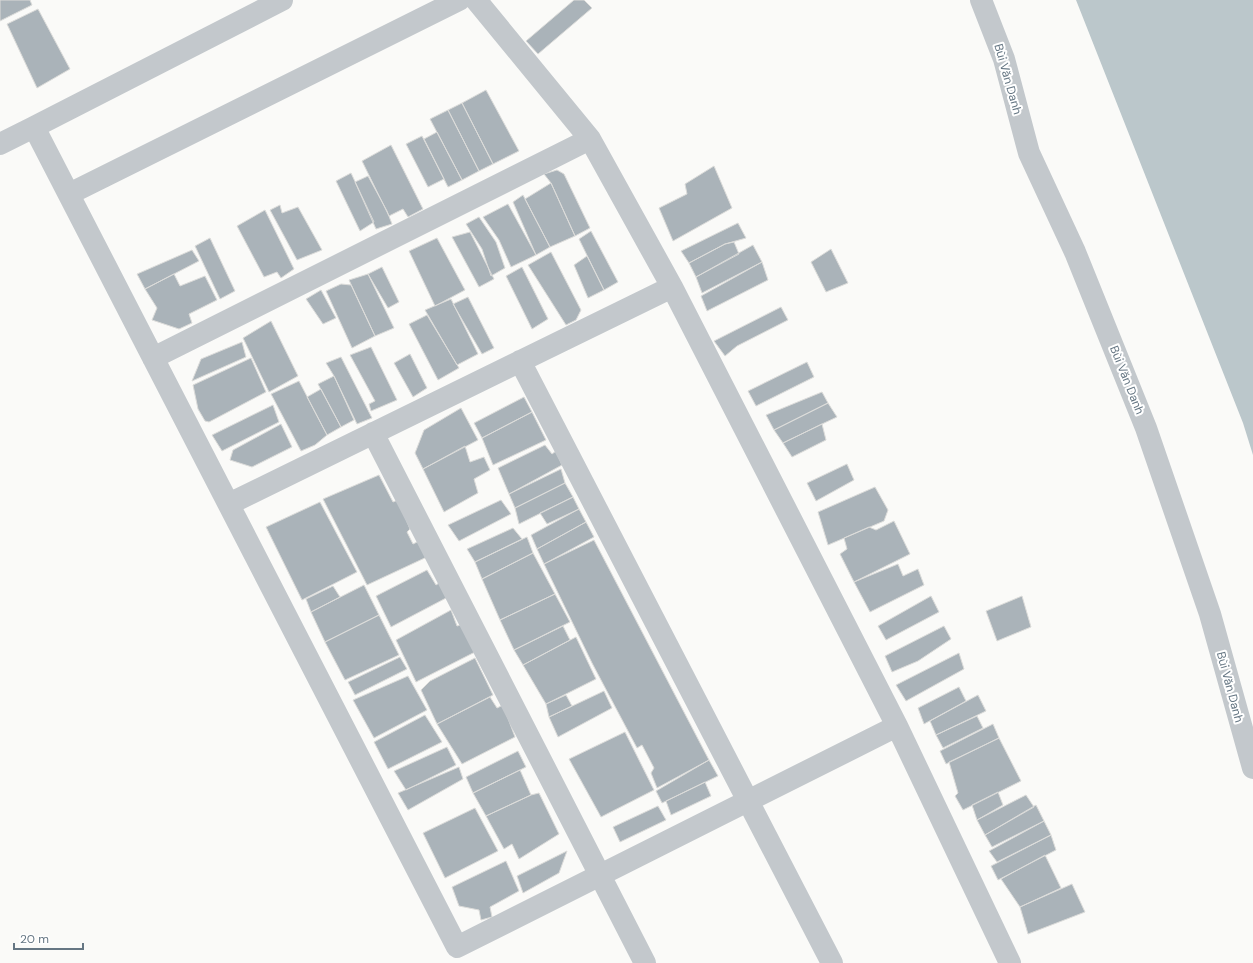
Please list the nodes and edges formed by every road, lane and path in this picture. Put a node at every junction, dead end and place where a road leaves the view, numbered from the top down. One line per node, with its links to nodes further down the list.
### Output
1 (282, 0): 5 (street)
2 (459, 0): 8 (street)
3 (476, 0): 6 (street)
4 (981, 0): 15 (street, Bùi Văn Danh)
5 (34, 127): 7 (street); 8 (street)
6 (590, 139): 9 (street); 10 (street)
7 (0, 144)
8 (69, 194): 10 (street)
9 (672, 286): 11 (street); 14 (street)
10 (153, 358): 13 (street)
11 (520, 361): 12 (street); 16 (street)
12 (373, 433): 13 (street); 17 (street)
13 (229, 504): 18 (street)
14 (897, 726): 16 (street); 21 (street)
15 (1253, 768)
16 (748, 801): 17 (street); 20 (street)
17 (600, 875): 18 (street); 19 (street)
18 (461, 955)
19 (644, 963)
20 (832, 963)
21 (1010, 963)

